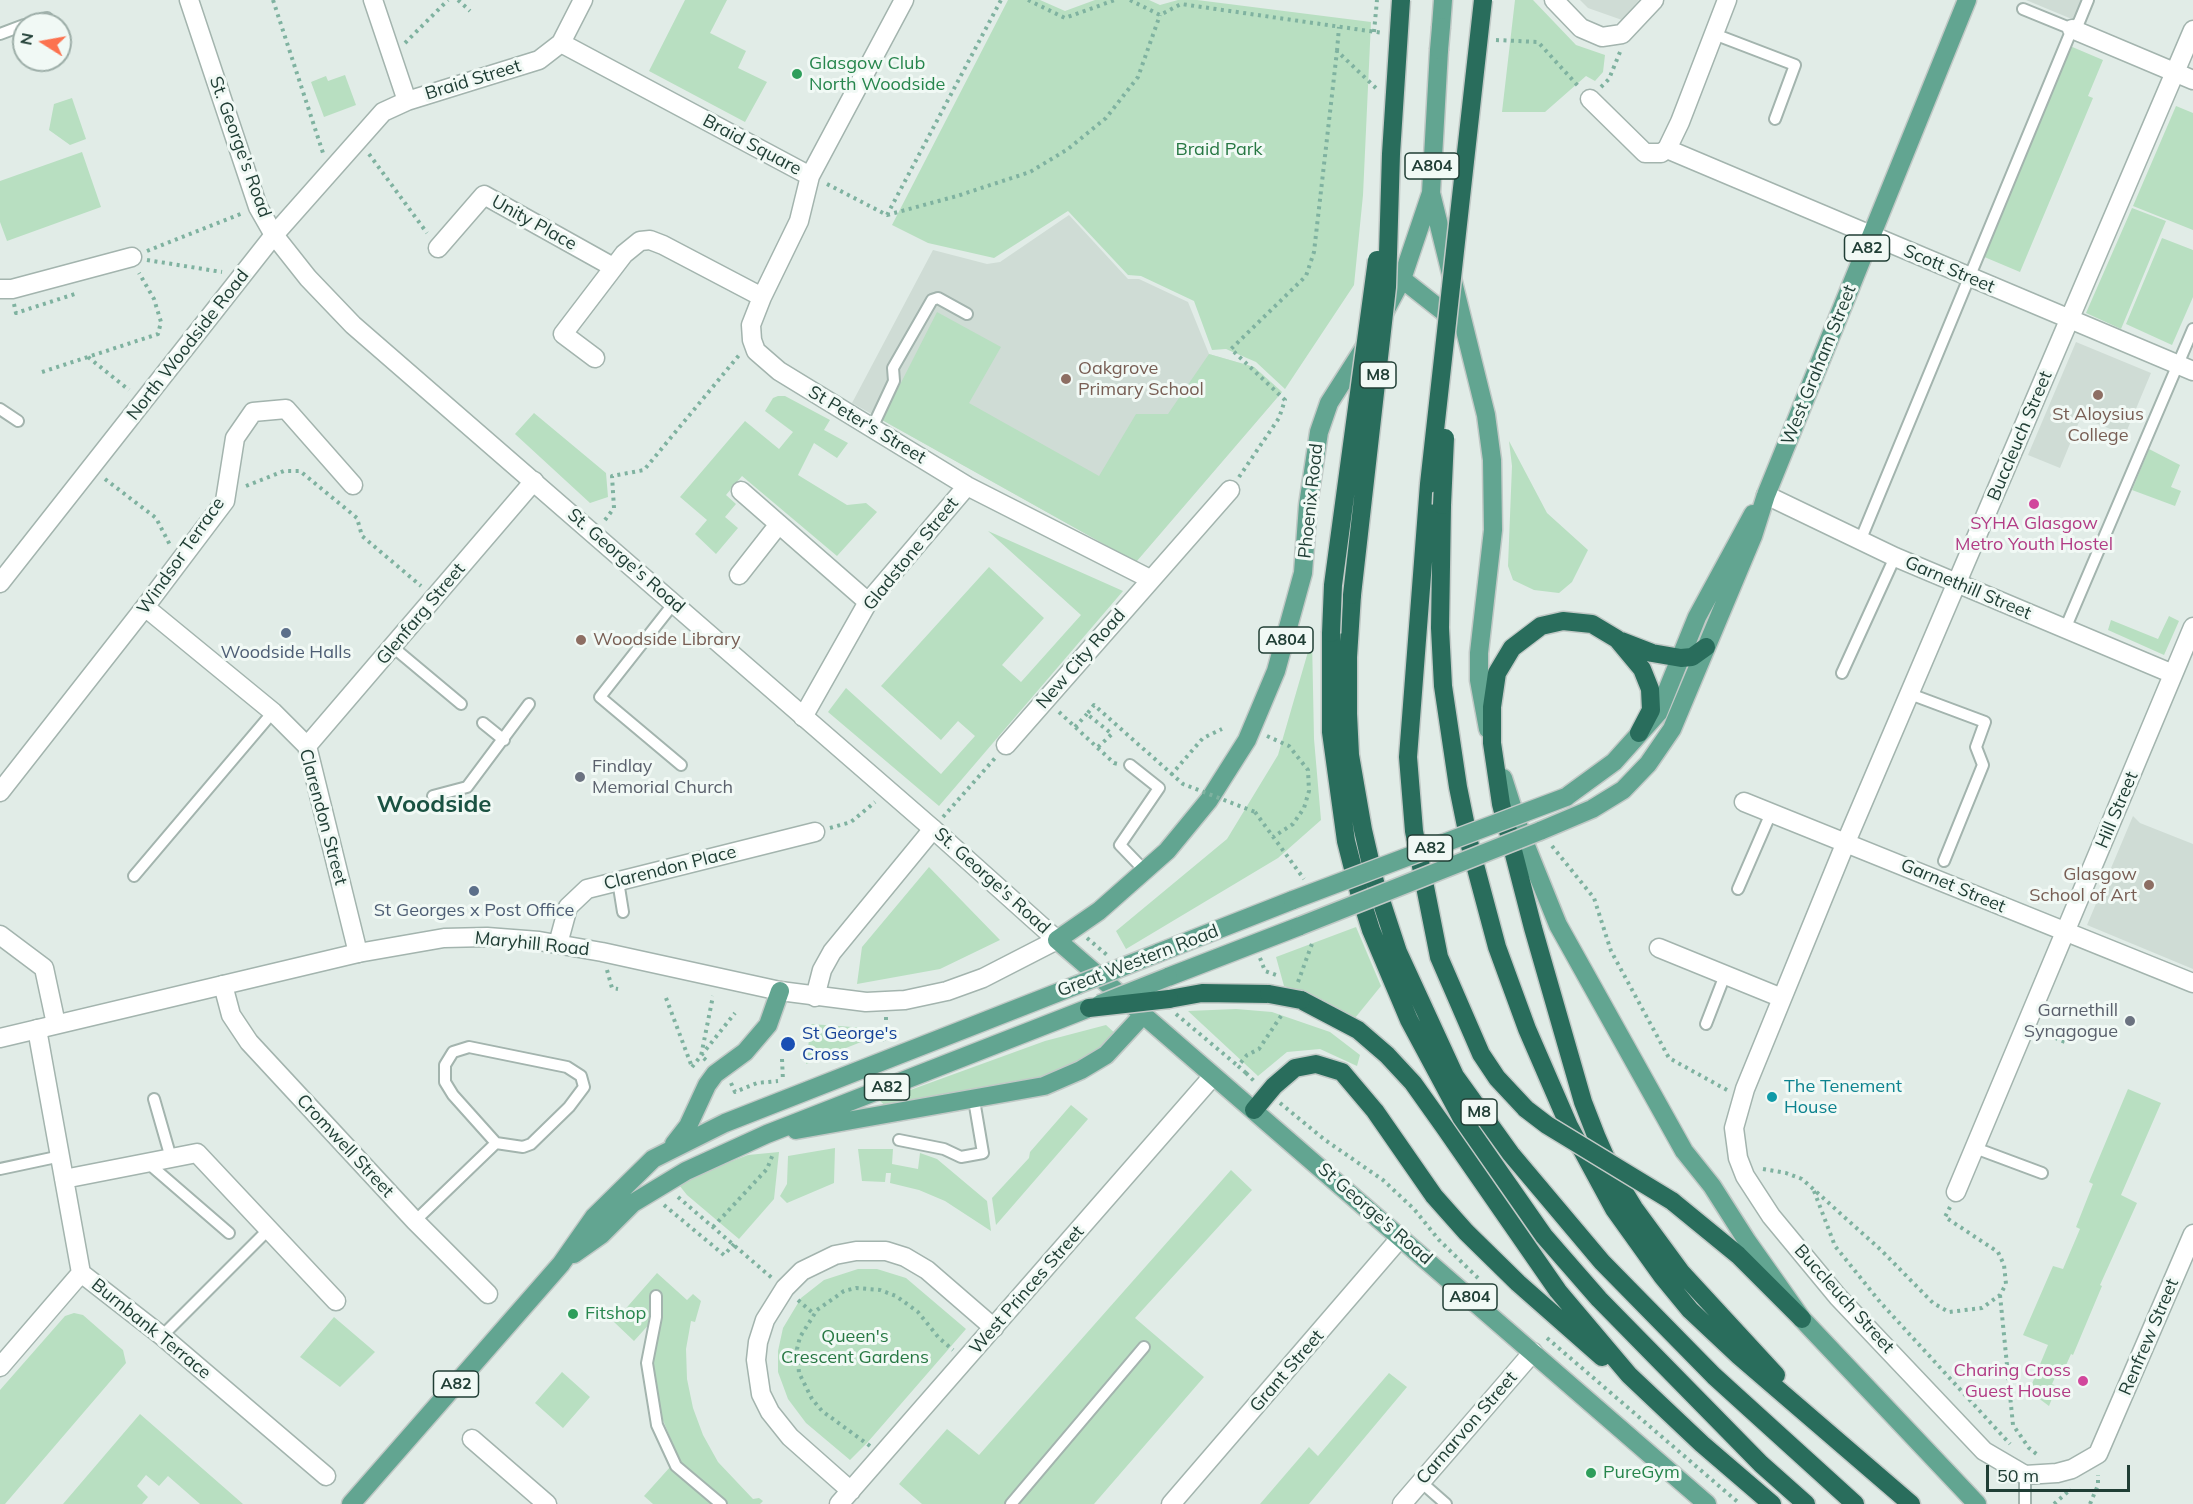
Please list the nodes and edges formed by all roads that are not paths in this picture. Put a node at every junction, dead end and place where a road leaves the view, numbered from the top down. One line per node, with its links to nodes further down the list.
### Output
1 (189, 0): 28 (street, St. George's Road)
2 (373, 0): 21 (street)
3 (583, 0): 17 (street)
4 (904, 0): 26 (street, Braid Square)
5 (1401, 0): 25 (highway, M8, bridge)
6 (1443, 0): 27 (main road, Phoenix Road / A804, bridge)
7 (1483, 0): 30 (highway, bridge)
8 (1554, 0): 9 (street)
9 (1654, 0)
10 (1727, 0): 16 (street)
11 (1967, 0): 29 (main road, West Graham Street / A82)
12 (2088, 0): 14 (lane)
13 (2023, 9): 14 (lane)
14 (2072, 29): 18 (street); 34 (lane)
15 (2193, 30): 18 (street, Buccleuch Street)
16 (1714, 34): 23 (lane); 24 (street)
17 (561, 43): 21 (street, Braid Street); 26 (street, Braid Square)
18 (2175, 72): 19 (street); 39 (street, Buccleuch Street)
19 (2193, 80)
20 (1590, 99): 24 (street, Scott Street)
21 (407, 101): 22 (street, Braid Street)
22 (383, 112): 28 (street, North Woodside Road)
23 (1775, 119)
24 (1667, 149): 29 (street, Scott Street)
25 (1391, 154): 163 (highway, bridge); 164 (highway, M8, bridge)
26 (810, 176): 37 (street)
27 (1431, 193): 35 (main road, Phoenix Road / A804); 41 (main road, A804)
28 (274, 235): 47 (street, St. George's Road); 58 (street, North Woodside Road)
29 (1871, 237): 34 (street, Scott Street); 52 (main road, West Graham Street / A82)
30 (1458, 241): 141 (highway, bridge); 149 (highway, bridge)
31 (438, 248): 33 (street, Unity Place)
32 (132, 257): 36 (street)
33 (613, 267): 37 (street); 42 (street)
34 (1969, 277): 39 (street, Scott Street); 54 (lane)
35 (1402, 279): 41 (main road); 91 (main road, Phoenix Road / A804)
36 (6, 289)
37 (762, 297): 46 (street, St Peter's Street)
38 (967, 314): 46 (lane)
39 (2070, 320): 43 (street, Scott Street); 59 (street, Buccleuch Street)
40 (2193, 329): 43 (lane)
41 (1466, 330): 78 (main road, A804)
42 (595, 358)
43 (2186, 368): 64 (lane)
44 (0, 410): 45 (lane)
45 (18, 421)
46 (872, 428): 49 (street, St Peter's Street)
47 (534, 481): 61 (street, St. George's Road); 66 (street, Glenfarg Street)
48 (353, 485): 62 (street, Windsor Terrace)
49 (967, 486): 57 (street, St Peter's Street); 60 (street, Gladstone Street)
50 (1230, 490): 57 (street, New City Road)
51 (741, 491): 53 (street)
52 (1766, 495): 54 (street, Garnethill Street); 67 (main road, West Graham Street / A82)
53 (779, 524): 56 (street); 60 (street)
54 (1860, 541): 55 (street, Garnethill Street)
55 (1895, 557): 59 (street, Garnethill Street); 68 (lane)
56 (738, 575)
57 (1150, 579): 79 (street, New City Road)
58 (0, 583)
59 (1958, 583): 64 (street, Garnethill Street); 70 (street, Buccleuch Street)
60 (868, 602): 74 (street, Gladstone Street)
61 (674, 603): 74 (street, St. George's Road); 81 (lane)
62 (145, 607): 73 (street, Clarendon Street); 83 (street, Windsor Terrace)
63 (2193, 627): 69 (street, Hill Street)
64 (2065, 629): 69 (street, Garnethill Street)
65 (1617, 639): 67 (highway); 76 (highway); 78 (highway)
66 (394, 648): 71 (lane); 80 (street, Glenfarg Street)
67 (1693, 655): 76 (main road, Great Western Road / A82); 108 (main road, Great Western Road / A82, bridge)
68 (1842, 674)
69 (2173, 674): 96 (street, Hill Street)
70 (1910, 694): 89 (street, Buccleuch Street); 90 (lane)
71 (460, 704)
72 (529, 704): 77 (lane)
73 (273, 712): 80 (street, Clarendon Street); 92 (lane)
74 (803, 717): 87 (street, St. George's Road)
75 (483, 723): 77 (lane)
76 (1639, 733): 122 (main road, Great Western Road / A82, bridge)
77 (504, 740): 84 (lane)
78 (1492, 743): 141 (main road, A804); 149 (highway)
79 (1006, 745)
80 (307, 746): 101 (street, Clarendon Street)
81 (681, 765)
82 (1130, 765): 91 (lane)
83 (0, 792)
84 (433, 796)
85 (1744, 802): 86 (street)
86 (1771, 813): 89 (street); 94 (lane)
87 (933, 829): 98 (street, St. George's Road); 106 (street)
88 (815, 832): 93 (street, Clarendon Place)
89 (1846, 842): 96 (street, Garnet Street); 107 (street, Buccleuch Street)
90 (1944, 861)
91 (1145, 872): 98 (main road, Phoenix Road / A804)
92 (134, 876)
93 (618, 881): 95 (lane); 99 (street, Clarendon Place)
94 (1738, 889)
95 (623, 912)
96 (2066, 933): 103 (street, Garnet Street); 123 (street, Hill Street)
97 (0, 935): 110 (street)
98 (1057, 940): 106 (street, Maryhill Road); 109 (main road, St. George's Road / A804)
99 (558, 944): 101 (street, Maryhill Road); 105 (street, Maryhill Road)
100 (1659, 948): 102 (street)
101 (358, 953): 104 (street, Maryhill Road)
102 (1725, 975): 107 (street); 111 (lane)
103 (2193, 983)
104 (224, 985): 110 (street, Maryhill Road); 131 (street, Cromwell Street)
105 (780, 991): 106 (street, Maryhill Road); 122 (main road)
106 (815, 997)
107 (1782, 998): 150 (street, Buccleuch Street)
108 (1089, 1008): 119 (main road, Great Western Road / A82); 147 (highway, bridge)
109 (1143, 1015): 114 (main road, St. George's Road / A804); 117 (main road)
110 (56, 1024): 112 (street, Maryhill Road)
111 (1706, 1024)
112 (38, 1029): 113 (street, Maryhill Road); 124 (street, Burnbank Terrace)
113 (0, 1038)
114 (1213, 1076): 115 (main road, St. George's Road / A804); 142 (street, West Princes Street)
115 (1231, 1091): 118 (main road, St George's Road / A804)
116 (154, 1099): 125 (lane)
117 (974, 1100): 119 (main road); 120 (lane)
118 (1254, 1110): 135 (main road, St George's Road / A804); 147 (highway)
119 (767, 1134): 136 (main road, Great Western Road / A82)
120 (899, 1140)
121 (496, 1143): 121 (lane); 131 (lane)
122 (671, 1148): 136 (main road, Great Western Road / A82)
123 (1975, 1148): 128 (lane); 130 (street, Hill Street)
124 (61, 1156): 127 (lane); 129 (street, Burnbank Terrace)
125 (171, 1158): 126 (street); 132 (street)
126 (148, 1163): 129 (street); 133 (lane)
127 (0, 1169)
128 (2042, 1173)
129 (64, 1179): 137 (street, Burnbank Terrace)
130 (1956, 1192)
131 (415, 1221): 138 (street, Cromwell Street)
132 (268, 1230): 140 (street); 143 (lane)
133 (228, 1233)
134 (2193, 1234): 150 (street, Renfrew Street)
135 (1401, 1237): 145 (main road, St George's Road / A804); 158 (street, Grant Street)
136 (561, 1264): 154 (main road, Great Western Road / A82)
137 (81, 1273): 143 (street, Burnbank Terrace); 146 (street)
138 (488, 1294)
139 (656, 1296): 156 (lane)
140 (336, 1301)
141 (1802, 1319): 166 (main road, A804)
142 (994, 1328): 153 (street, West Princes Street); 153 (street)
143 (162, 1336): 151 (street, Burnbank Terrace)
144 (1144, 1347): 157 (lane)
145 (1533, 1352): 152 (street, Carnarvon Street); 161 (main road, St George's Road / A804)
146 (0, 1367)
147 (1629, 1375): 162 (highway)
148 (472, 1438): 155 (street)
149 (1846, 1450): 165 (highway)
150 (2025, 1475): 167 (lane)
151 (326, 1476)
152 (1421, 1482): 159 (street, Carnarvon Street); 160 (lane)
153 (845, 1498)
154 (351, 1504)
155 (547, 1504)
156 (720, 1504)
157 (1011, 1504)
158 (1171, 1504)
159 (1402, 1504)
160 (1446, 1504)
161 (1707, 1504)
162 (1772, 1504)
163 (1806, 1504)
164 (1855, 1504)
165 (1911, 1504)
166 (1977, 1504)
167 (2025, 1504)

